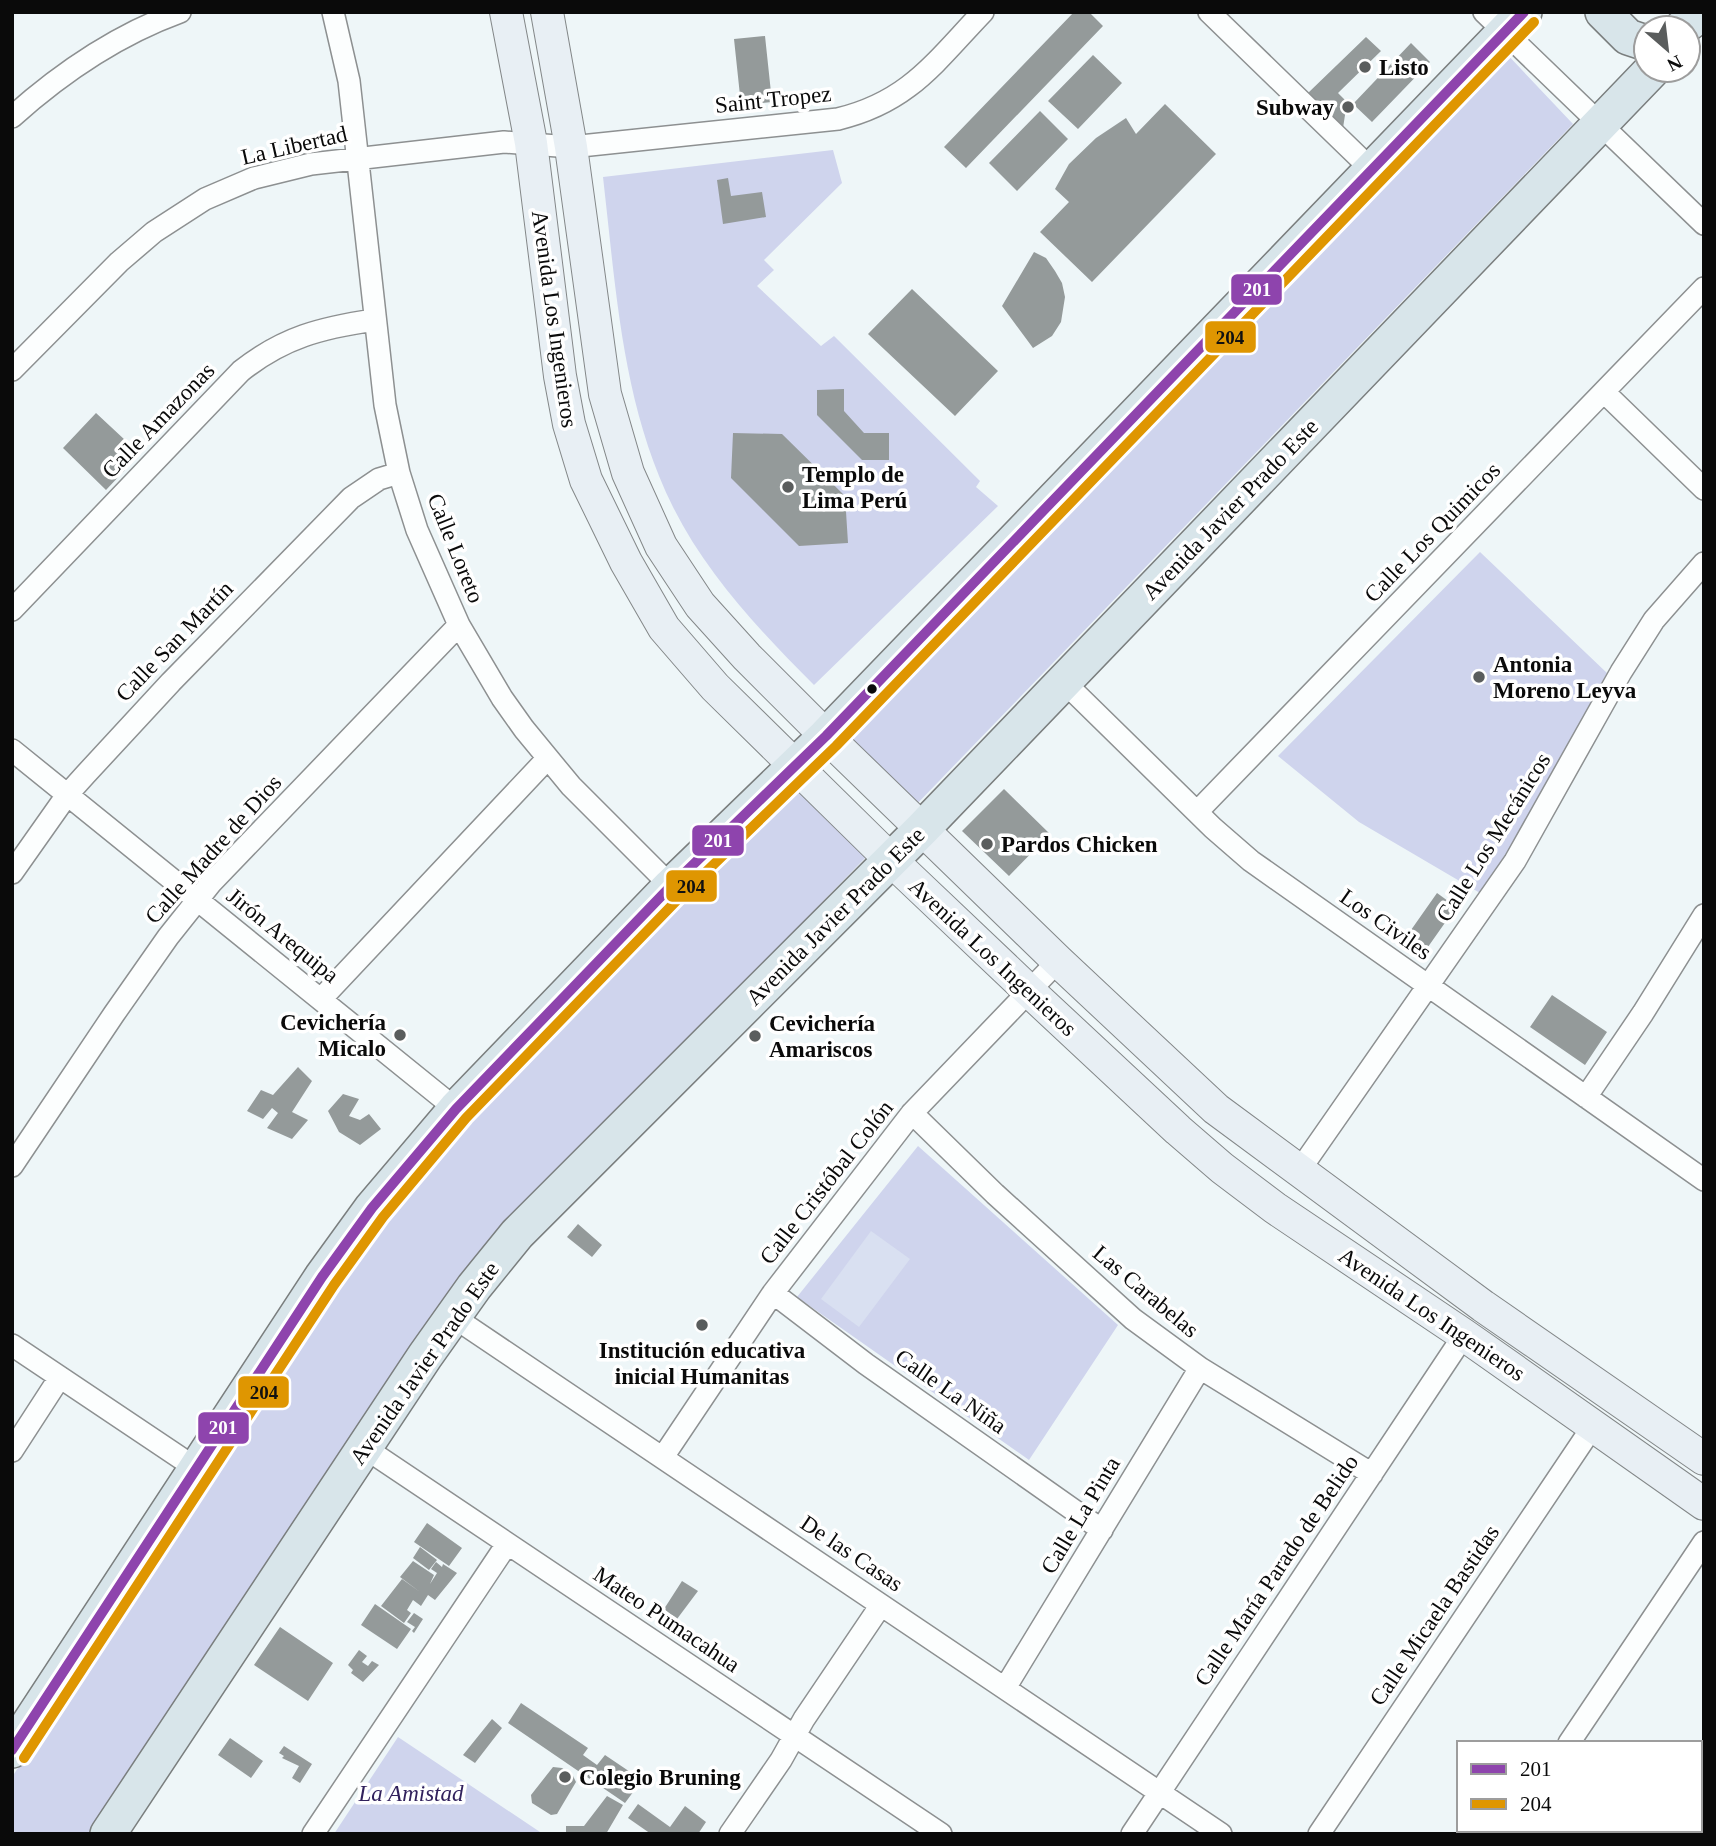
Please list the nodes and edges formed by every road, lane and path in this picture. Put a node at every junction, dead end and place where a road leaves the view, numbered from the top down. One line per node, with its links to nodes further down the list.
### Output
1 (180, 12): 11 (street)
2 (333, 12): 15 (street, Calle Loreto)
3 (506, 12): 13 (street, Avenida Los Ingenieros)
4 (547, 12): 14 (street, Avenida Los Ingenieros)
5 (983, 12): 14 (street, Saint Tropez)
6 (1209, 12): 16 (street)
7 (1603, 12): 9 (main road)
8 (1505, 19): 12 (street); 16 (main road)
9 (1632, 38)
10 (1639, 84): 12 (main road, Avenida Javier Prado Este)
11 (12, 117)
12 (1600, 124): 17 (street); 27 (main road, Avenida Javier Prado Este)
13 (531, 143): 14 (street, Saint Tropez); 15 (street, La Libertad); 31 (street, Avenida Los Ingenieros)
14 (571, 147): 28 (street, Avenida Los Ingenieros)
15 (356, 157): 19 (street, Calle Loreto); 20 (street, La Libertad)
16 (1372, 170): 28 (main road)
17 (1704, 224)
18 (1704, 289): 21 (street, Calle Los Quimicos)
19 (374, 320): 22 (street, Calle Loreto); 25 (street, Calle Amazonas)
20 (12, 370)
21 (1604, 392): 23 (street); 33 (street, Calle Los Quimicos)
22 (399, 473): 26 (street, Calle Loreto); 32 (street, Calle San Martín)
23 (1704, 489)
24 (1704, 563): 42 (street, Calle Los Mecánicos)
25 (12, 610)
26 (459, 625): 30 (street, Calle Loreto); 38 (street, Calle Madre de Dios)
27 (1064, 682): 33 (street, Los Civiles); 34 (main road, Avenida Javier Prado Este)
28 (826, 736): 31 (main road); 34 (street, Avenida Los Ingenieros)
29 (12, 750): 32 (street, Jirón Arequipa)
30 (547, 759): 37 (street, Calle Loreto); 44 (street)
31 (796, 767): 35 (street, Avenida Los Ingenieros); 37 (main road)
32 (68, 795): 36 (street, Calle San Martín); 38 (street, Jirón Arequipa)
33 (1197, 812): 42 (street, Los Civiles)
34 (922, 829): 35 (main road, Avenida Javier Prado Este); 41 (street, Avenida Los Ingenieros)
35 (891, 860): 43 (street, Avenida Los Ingenieros); 52 (main road, Avenida Javier Prado Este)
36 (12, 873)
37 (671, 886): 46 (main road)
38 (198, 900): 44 (street, Jirón Arequipa); 48 (street, Calle Madre de Dios)
39 (1704, 915): 40 (street)
40 (1696, 946): 45 (street)
41 (1058, 961): 43 (street, Calle Cristóbal Colón); 49 (street, Avenida Los Ingenieros)
42 (1429, 987): 45 (street, Los Civiles); 49 (street, Calle Los Mecánicos)
43 (1029, 991): 47 (street, Calle Cristóbal Colón); 53 (street, Avenida Los Ingenieros)
44 (321, 999): 46 (street, Jirón Arequipa)
45 (1586, 1097): 50 (street, Los Civiles)
46 (456, 1109): 62 (main road)
47 (912, 1113): 51 (street, Calle Cristóbal Colón); 55 (street, Las Carabelas)
48 (12, 1166)
49 (1299, 1171): 61 (street, Avenida Los Ingenieros)
50 (1704, 1180)
51 (773, 1293): 60 (street, Calle Cristóbal Colón); 65 (street, Calle La Niña)
52 (452, 1316): 58 (main road, Avenida Javier Prado Este); 60 (street, De las Casas)
53 (1464, 1335): 57 (street, Avenida Los Ingenieros); 63 (street, Calle María Parado de Belido)
54 (12, 1345): 56 (street)
55 (1200, 1368): 63 (street, Las Carabelas); 65 (street, Calle La Pinta)
56 (60, 1377): 59 (street); 62 (street)
57 (1593, 1426): 64 (street, Avenida Los Ingenieros); 80 (street, Calle Micaela Bastidas)
58 (365, 1448): 67 (street, Mateo Pumacahua); 75 (main road, Avenida Javier Prado Este)
59 (12, 1451)
60 (663, 1457): 68 (street, De las Casas)
61 (1704, 1459)
62 (197, 1469): 72 (main road)
63 (1372, 1474): 73 (street, Calle María Parado de Belido)
64 (1704, 1504)
65 (1101, 1530): 69 (street, Calle La Pinta)
66 (1704, 1542): 71 (street)
67 (507, 1544): 70 (street, Mateo Pumacahua); 76 (street)
68 (881, 1605): 69 (street, De las Casas); 70 (street)
69 (1005, 1688): 73 (street, De las Casas)
70 (794, 1736): 74 (street, Mateo Pumacahua); 77 (street)
71 (1570, 1741)
72 (12, 1750)
73 (1160, 1792): 78 (street, Calle María Parado de Belido); 79 (street, De las Casas)
74 (935, 1832)
75 (108, 1834)
76 (313, 1834)
77 (730, 1834)
78 (1132, 1834)
79 (1222, 1834)
80 (1319, 1834)

